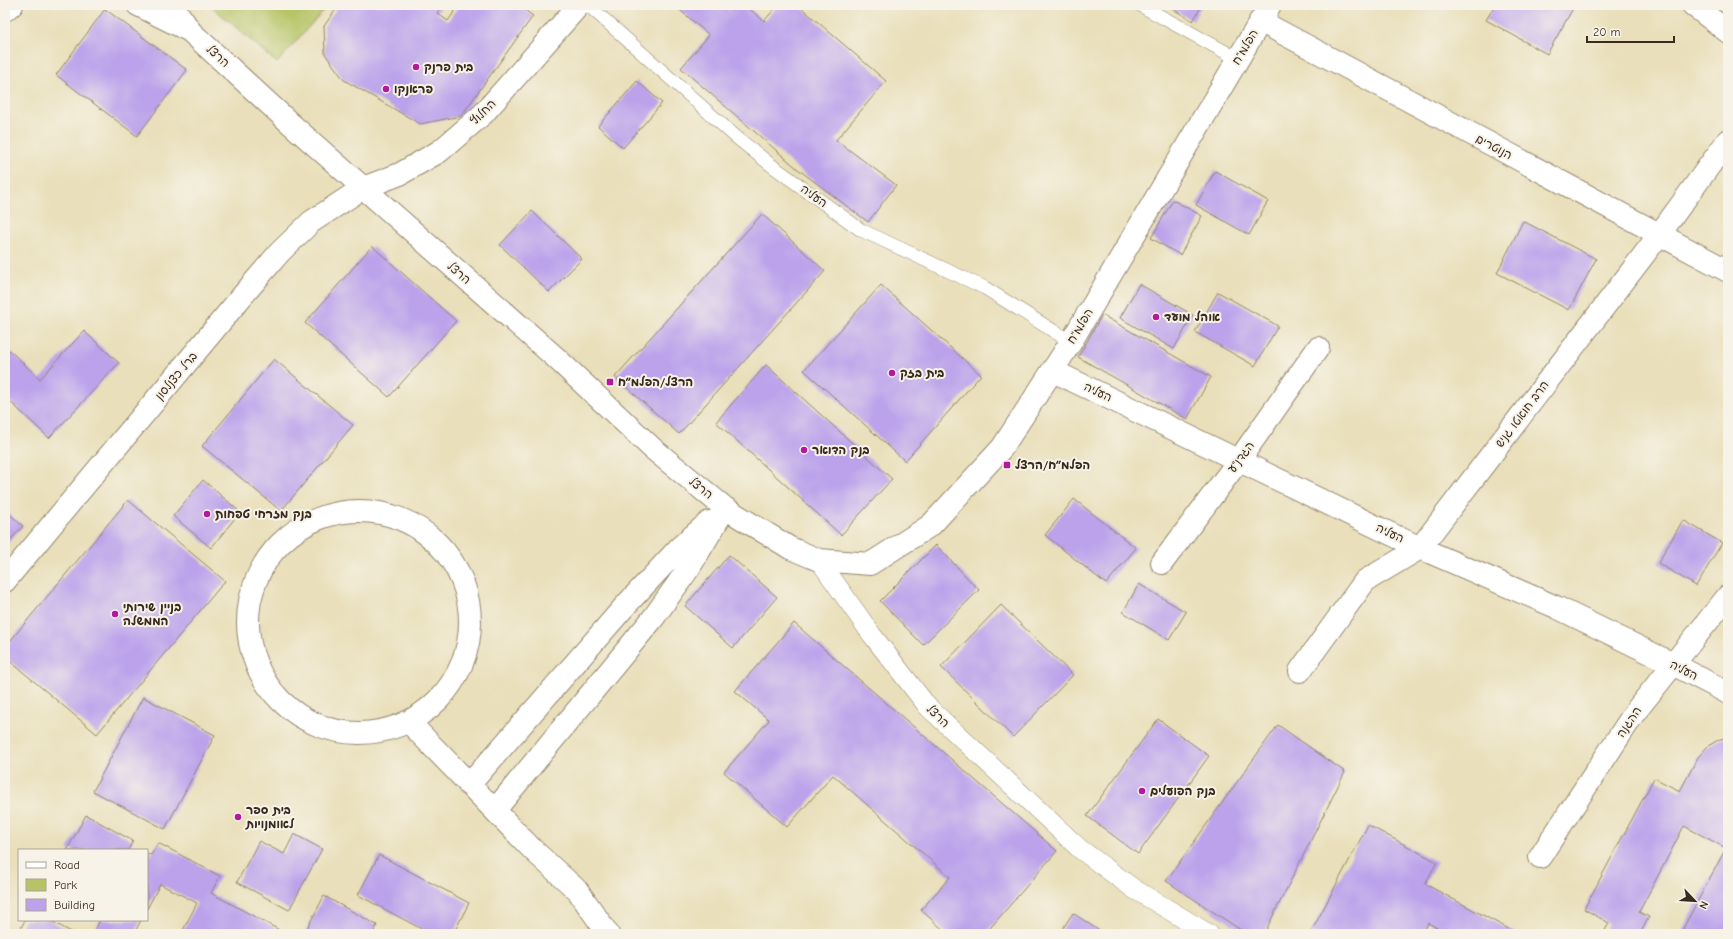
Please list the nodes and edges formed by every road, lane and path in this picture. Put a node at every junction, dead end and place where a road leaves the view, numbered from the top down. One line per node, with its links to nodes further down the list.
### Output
1 (12, 5): 8 (street)
2 (138, 5): 10 (street, הרצל)
3 (172, 5): 10 (street, הרצל)
4 (579, 5): 14 (street, החלוץ)
5 (588, 5): 17 (lane, העליה)
6 (1140, 5): 12 (lane)
7 (1693, 5): 11 (street)
8 (5, 10)
9 (1265, 13): 12 (street, הפלמ"ח); 15 (street, הנוטרים)
10 (191, 32): 14 (street, הרצל)
11 (1728, 32)
12 (1238, 59): 17 (street, הפלמ"ח)
13 (1728, 140): 15 (street, הרב חואטו גניש)
14 (363, 188): 21 (street, הרצל); 25 (street, ברל כצנלסון)
15 (1659, 236): 16 (street, הנוטרים); 22 (street, הרב חואטו גניש)
16 (1728, 271)
17 (1070, 342): 19 (street, הפלמ"ח)
18 (1318, 348): 20 (street, הגדנ"ע)
19 (1053, 370): 20 (street, העליה); 23 (street, הפלמ"ח)
20 (1239, 460): 22 (street, העליה); 24 (street, הגדנ"ע)
21 (725, 508): 23 (street, הרצל); 31 (street); 32 (street)
22 (1420, 548): 27 (street, העליה); 28 (street, הרב חואטו גניש)
23 (819, 560): 35 (street, הרצל)
24 (1162, 563)
25 (5, 581)
26 (1728, 596): 27 (street, ההגנה)
27 (1673, 664): 29 (street, העליה); 33 (street, ההגנה)
28 (1300, 671)
29 (1728, 693)
30 (409, 722): 30 (street); 31 (street)
31 (469, 785): 32 (street)
32 (494, 810): 34 (street)
33 (1540, 857)
34 (608, 934)
35 (1209, 934)

